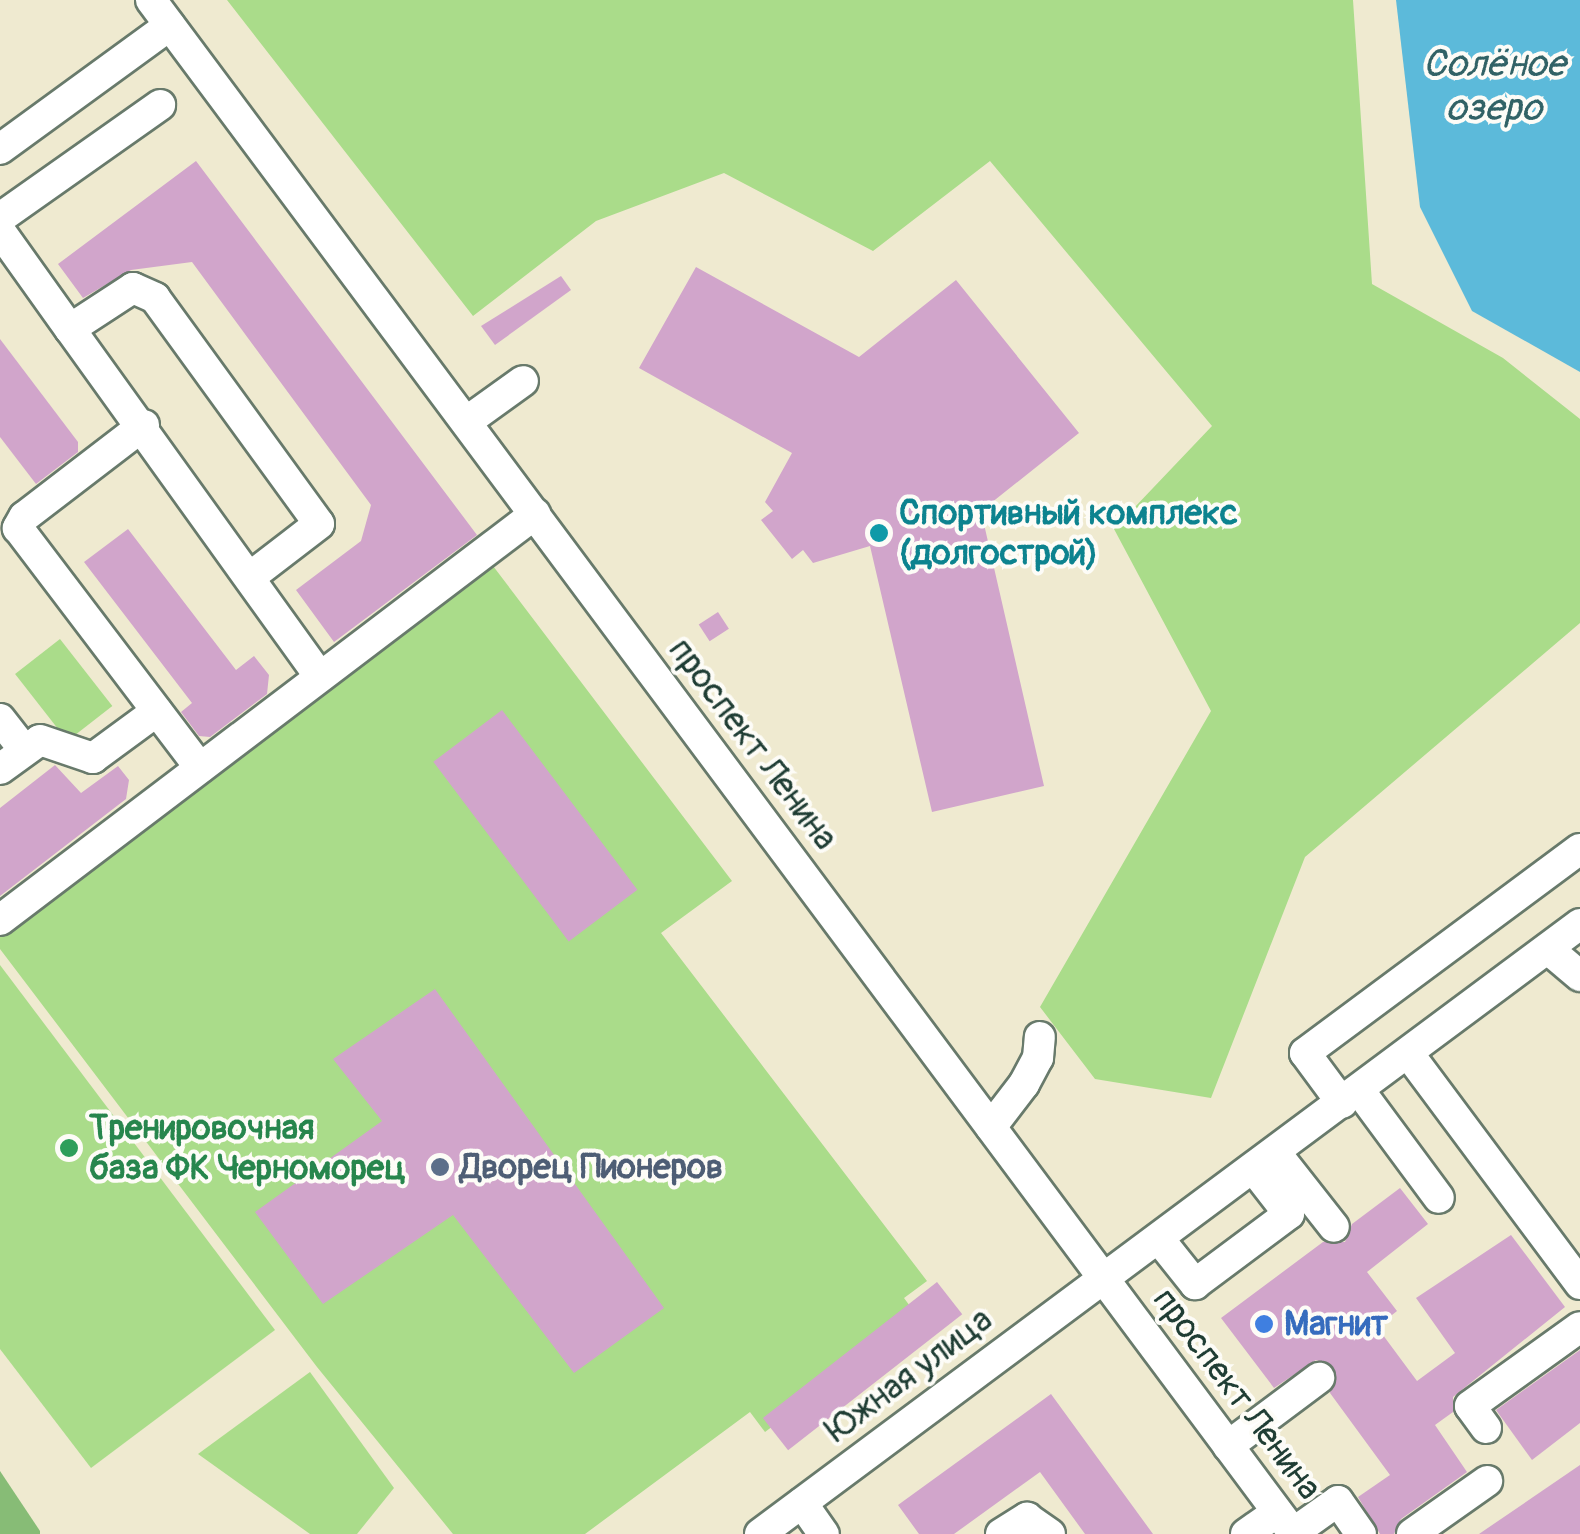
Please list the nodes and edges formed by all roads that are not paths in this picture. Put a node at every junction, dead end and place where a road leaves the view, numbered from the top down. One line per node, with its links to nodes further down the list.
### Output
1 (151, 0): 2 (street, проспект Ленина)
2 (170, 24): 4 (street); 9 (street, проспект Ленина)
3 (160, 104): 5 (street)
4 (0, 150)
5 (0, 218)
6 (0, 231): 7 (street)
7 (70, 329): 10 (street); 12 (street)
8 (523, 381): 9 (street)
9 (466, 422): 11 (street, проспект Ленина)
10 (144, 426): 12 (street); 14 (street)
11 (535, 514): 13 (street); 27 (street, проспект Ленина)
12 (250, 578): 13 (street)
13 (320, 677): 17 (street)
14 (157, 712): 16 (street); 17 (street)
15 (0, 719): 16 (street)
16 (24, 750): 18 (street)
17 (200, 768): 20 (street)
18 (0, 769)
19 (1580, 849): 26 (street)
20 (0, 920)
21 (1580, 924): 22 (street, Южная улица)
22 (1548, 949): 23 (street); 25 (street, Южная улица)
23 (1580, 976)
24 (1040, 1036): 27 (street)
25 (1408, 1054): 26 (street, Южная улица); 33 (street)
26 (1350, 1096): 28 (street, Южная улица); 29 (street)
27 (991, 1127): 32 (street, проспект Ленина)
28 (1265, 1160): 30 (street); 31 (street, Южная улица); 31 (street)
29 (1438, 1198)
30 (1334, 1227)
31 (1158, 1239): 32 (street, Южная улица)
32 (1105, 1279): 37 (street, проспект Ленина); 39 (street, Южная улица)
33 (1580, 1284)
34 (1580, 1327): 36 (street)
35 (1319, 1378): 37 (street)
36 (1486, 1428)
37 (1228, 1446): 40 (street, проспект Ленина)
38 (1487, 1481): 47 (street)
39 (802, 1503): 41 (street, Южная улица); 42 (street)
40 (1288, 1526): 45 (street); 46 (street)
41 (760, 1534)
42 (824, 1534)
43 (1001, 1534): 44 (street)
44 (1050, 1534)
45 (1246, 1534)
46 (1362, 1534)
47 (1412, 1534)

